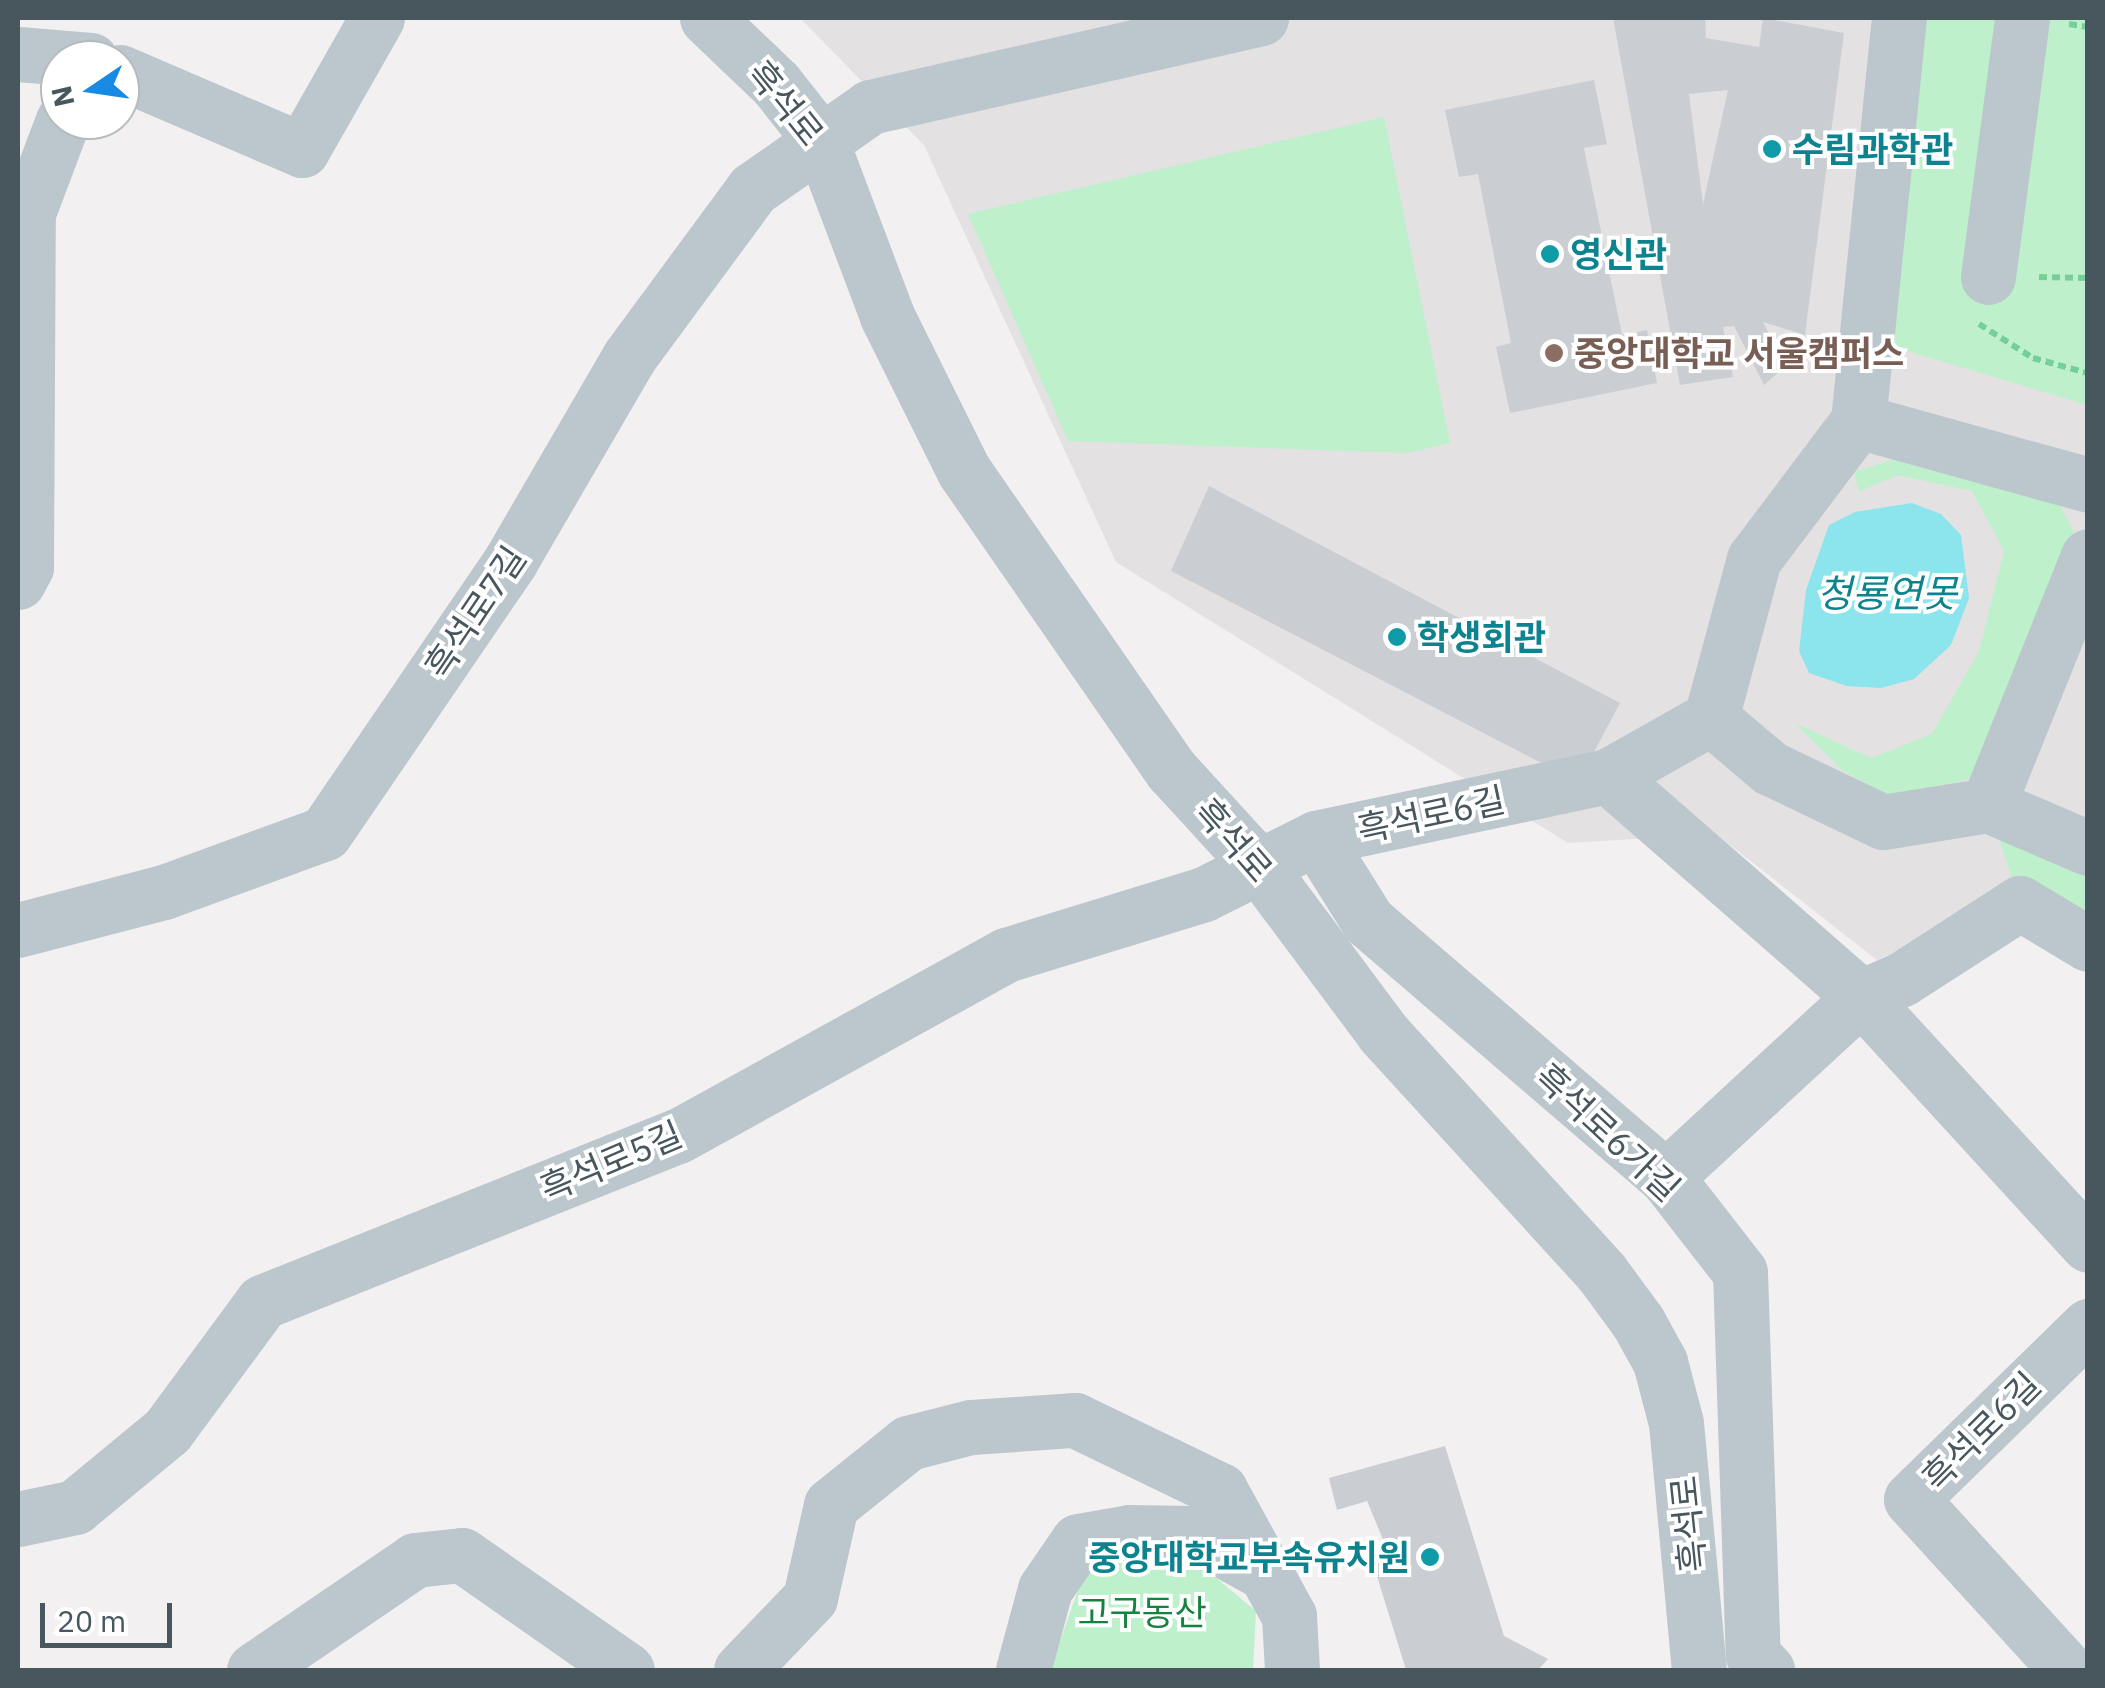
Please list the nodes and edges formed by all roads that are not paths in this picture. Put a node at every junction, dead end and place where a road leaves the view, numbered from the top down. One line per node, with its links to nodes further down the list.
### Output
1 (376, 18): 6 (street)
2 (707, 18): 8 (street, 흑석로)
3 (1261, 18): 8 (street, 흑석로7길)
4 (1899, 18): 10 (street)
5 (2022, 18): 9 (street)
6 (140, 75)
7 (55, 140): 13 (street)
8 (821, 141): 19 (street, 흑석로); 20 (street, 흑석로7길)
9 (1988, 278)
10 (1858, 421): 11 (street); 14 (street)
11 (2088, 486)
12 (2088, 556): 16 (street)
13 (18, 582)
14 (1710, 718): 15 (street, 흑석로6길); 16 (street)
15 (1608, 776): 17 (street, 흑석로6길); 22 (street)
16 (1988, 805): 18 (street)
17 (1316, 838): 19 (street, 흑석로6길); 23 (street, 흑석로6가길)
18 (2088, 848)
19 (1258, 865): 26 (street, 흑석로5길); 33 (street, 흑석로)
20 (18, 930)
21 (2088, 944): 22 (street)
22 (1862, 996): 23 (street); 24 (street)
23 (1666, 1178): 34 (street, 흑석로6가길)
24 (2088, 1245)
25 (2088, 1326): 35 (street, 흑석로6길)
26 (18, 1519)
27 (1264, 1573): 30 (street); 31 (street); 32 (street)
28 (254, 1670): 29 (street)
29 (627, 1670)
30 (740, 1670)
31 (1023, 1670)
32 (1292, 1670)
33 (1699, 1670)
34 (1767, 1670)
35 (2066, 1670)

